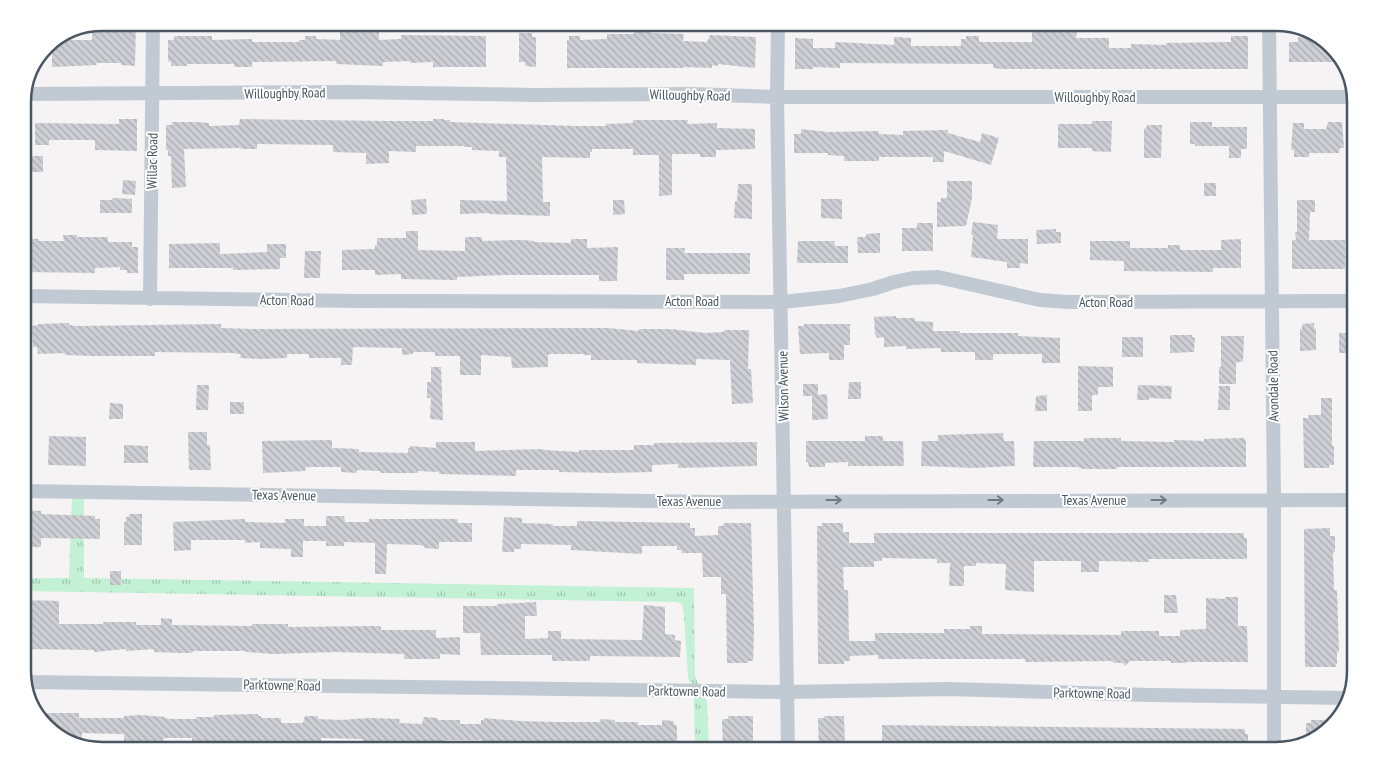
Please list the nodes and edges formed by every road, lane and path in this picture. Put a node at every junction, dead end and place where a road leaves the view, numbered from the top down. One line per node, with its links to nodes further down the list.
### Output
1 (153, 31): 5 (street, Willac Road)
2 (778, 31): 6 (street, Wilson Avenue)
3 (1269, 31): 7 (street, Avondale Road)
4 (32, 94): 5 (street, Willoughby Road)
5 (152, 94): 6 (street, Willoughby Road); 10 (street, Willac Road)
6 (777, 96): 7 (street, Willoughby Road); 12 (street, Wilson Avenue)
7 (1270, 98): 8 (street, Willoughby Road); 13 (street, Avondale Road)
8 (1347, 98)
9 (31, 296): 10 (street, Acton Road)
10 (150, 299): 12 (street, Acton Road)
11 (1347, 301): 13 (street, Acton Road)
12 (782, 302): 13 (street, Acton Road); 17 (street, Wilson Avenue)
13 (1272, 302): 15 (street, Avondale Road)
14 (31, 491): 17 (street, Texas Avenue)
15 (1274, 499): 16 (street, Texas Avenue); 17 (street, Texas Avenue, one-way to 15); 20 (street, Avondale Road)
16 (1347, 500)
17 (785, 501): 19 (street, Wilson Avenue)
18 (32, 682): 19 (street, Parktowne Road)
19 (788, 692): 20 (street, Parktowne Road); 22 (street, Wilson Avenue)
20 (1274, 696): 21 (street, Parktowne Road); 23 (street, Avondale Road)
21 (1341, 698)
22 (788, 742)
23 (1274, 742)

